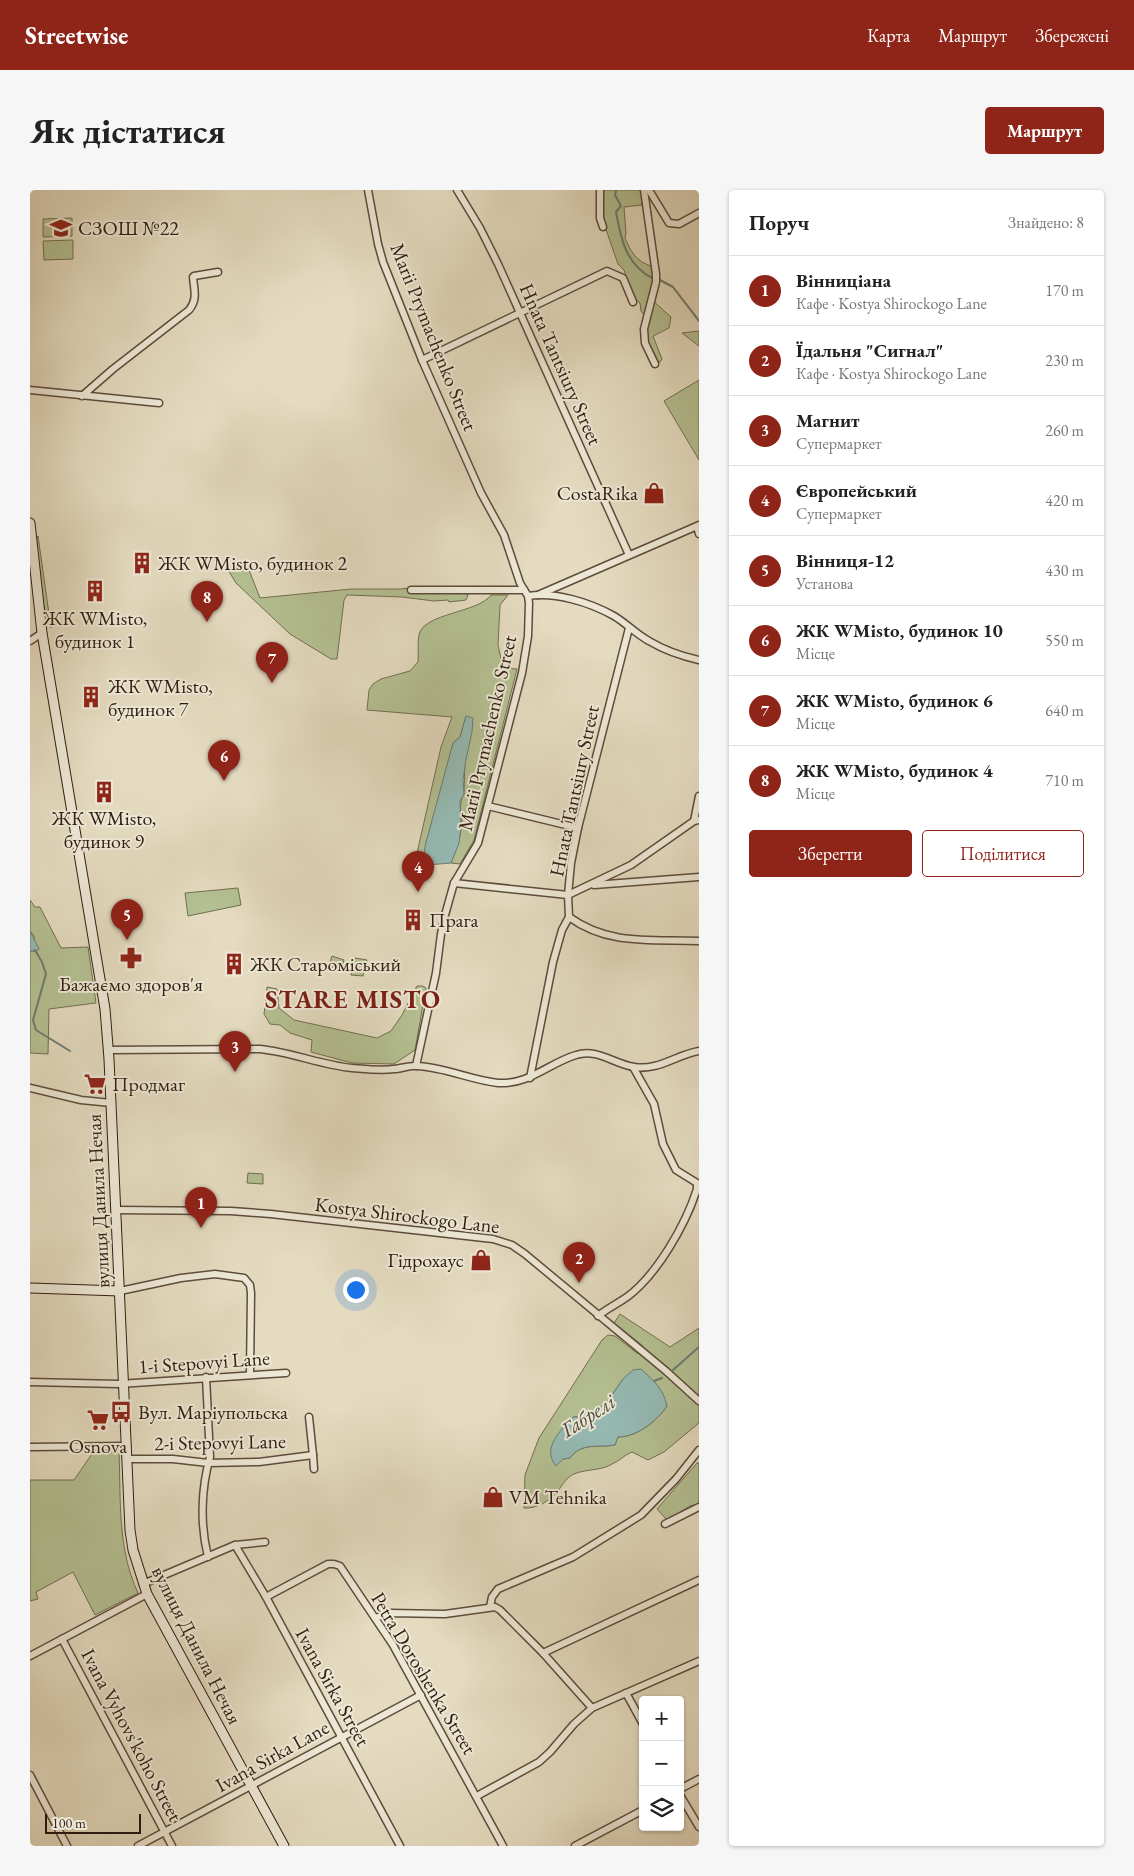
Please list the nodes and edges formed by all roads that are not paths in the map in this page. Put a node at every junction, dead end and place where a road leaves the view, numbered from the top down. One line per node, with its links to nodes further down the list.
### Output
1 (368, 190): 11 (street, Marii Prymachenko Street)
2 (457, 190): 10 (street, Hnata Tantsiury Street)
3 (600, 190): 7 (street)
4 (644, 190): 12 (street)
5 (649, 190): 6 (street)
6 (699, 213)
7 (603, 227)
8 (218, 272): 14 (street)
9 (633, 302): 10 (street)
10 (520, 313): 11 (street); 20 (street, Hnata Tantsiury Street)
11 (422, 360): 22 (street, Marii Prymachenko Street)
12 (655, 364)
13 (30, 390): 14 (street)
14 (82, 396): 15 (street)
15 (159, 403)
16 (30, 523): 19 (main road, вулиця Данила Нечая)
17 (698, 525): 18 (street); 20 (street)
18 (699, 534)
19 (31, 539): 26 (main road, вулиця Данила Нечая)
20 (629, 555): 23 (street)
21 (412, 590): 22 (street)
22 (524, 590): 24 (street, Marii Prymachenko Street)
23 (536, 595): 24 (street); 25 (street)
24 (528, 596): 30 (street, Marii Prymachenko Street)
25 (629, 628): 28 (street); 32 (street, Hnata Tantsiury Street)
26 (42, 633): 27 (street); 39 (main road, вулиця Данила Нечая)
27 (30, 641)
28 (699, 660)
29 (699, 796): 31 (street)
30 (488, 806): 32 (street); 34 (street, Marii Prymachenko Street)
31 (696, 821): 35 (street)
32 (578, 828): 36 (street, Hnata Tantsiury Street)
33 (699, 877): 35 (street)
34 (454, 883): 36 (street); 41 (street, Marii Prymachenko Street)
35 (590, 886): 36 (street)
36 (568, 895): 37 (street, Hnata Tantsiury Street)
37 (569, 917): 38 (street); 43 (street, Hnata Tantsiury Street)
38 (699, 941)
39 (109, 1050): 41 (street); 45 (main road, вулиця Данила Нечая)
40 (699, 1051): 42 (street)
41 (416, 1066): 43 (street)
42 (633, 1067): 43 (street); 49 (street)
43 (530, 1078)
44 (30, 1088): 45 (street)
45 (111, 1103): 46 (main road, вулиця Данила Нечая)
46 (115, 1210): 48 (main road, вулиця Данила Нечая); 49 (street, Kostya Shirockogo Lane)
47 (30, 1288): 48 (main road)
48 (120, 1291): 51 (street); 54 (main road, вулиця Данила Нечая)
49 (598, 1316): 55 (street, Kostya Shirockogo Lane)
50 (286, 1373): 51 (street, 1-i Stepovyi Lane)
51 (250, 1374): 52 (street, 1-i Stepovyi Lane)
52 (206, 1377): 54 (street, 1-i Stepovyi Lane); 62 (street)
53 (30, 1382): 54 (street, 1-i Stepovyi Lane)
54 (124, 1384): 58 (main road, вулиця Данила Нечая)
55 (699, 1401)
56 (309, 1417): 60 (street, 2-i Stepovyi Lane)
57 (30, 1446): 58 (street)
58 (127, 1446): 61 (main road, вулиця Данила Нечая)
59 (699, 1450): 73 (street)
60 (313, 1455): 62 (street, 2-i Stepovyi Lane); 63 (street, 2-i Stepovyi Lane)
61 (128, 1459): 62 (street, 2-i Stepovyi Lane); 70 (main road, вулиця Данила Нечая)
62 (208, 1463): 68 (street)
63 (314, 1469)
64 (699, 1507): 65 (street)
65 (665, 1524)
66 (265, 1542): 67 (street)
67 (235, 1545): 68 (street); 72 (street, Ivana Sirka Street)
68 (208, 1557): 70 (street)
69 (699, 1580): 76 (street)
70 (143, 1584): 71 (main road, вулиця Данила Нечая)
71 (147, 1594): 75 (street); 86 (main road, вулиця Данила Нечая)
72 (266, 1597): 74 (street, Petra Doroshenka Street); 83 (street, Ivana Sirka Street)
73 (490, 1607): 74 (street); 76 (street)
74 (375, 1618): 80 (street, Petra Doroshenka Street)
75 (62, 1639): 77 (street); 92 (street, Ivana Vyhovs'koho Street)
76 (543, 1653): 81 (street)
77 (30, 1656)
78 (699, 1662): 79 (street)
79 (626, 1693): 81 (street); 82 (street)
80 (420, 1694): 83 (street, Ivana Sirka Lane); 88 (street, Petra Doroshenka Street)
81 (592, 1708): 88 (street)
82 (639, 1717)
83 (342, 1736): 86 (street, Ivana Sirka Lane); 97 (street, Ivana Sirka Street)
84 (30, 1775): 93 (street)
85 (699, 1779): 87 (street)
86 (251, 1786): 92 (street, Ivana Sirka Lane); 96 (main road, вулиця Данила Нечая)
87 (684, 1787)
88 (477, 1796): 98 (street, Petra Doroshenka Street)
89 (684, 1802): 91 (street)
90 (639, 1812): 99 (street)
91 (699, 1828)
92 (165, 1832): 94 (street, Ivana Sirka Lane); 95 (street, Ivana Vyhovs'koho Street)
93 (67, 1846)
94 (138, 1846)
95 (172, 1846)
96 (284, 1846)
97 (400, 1846)
98 (502, 1846)
99 (575, 1846)

